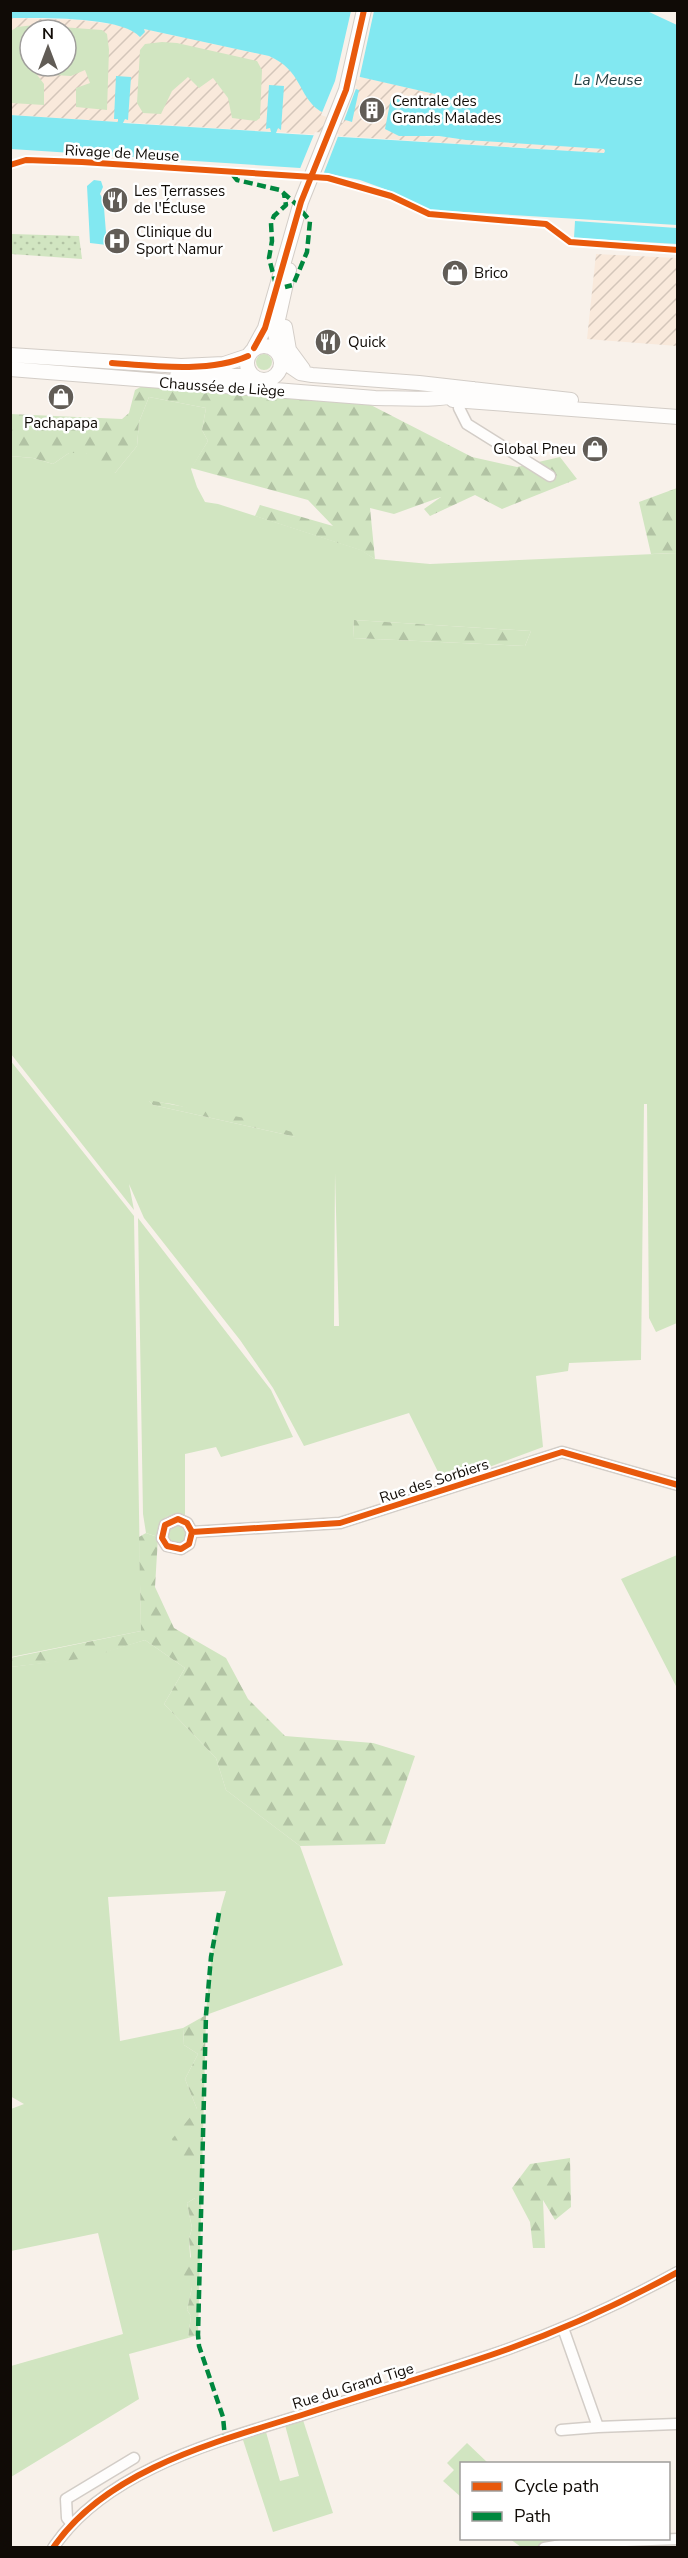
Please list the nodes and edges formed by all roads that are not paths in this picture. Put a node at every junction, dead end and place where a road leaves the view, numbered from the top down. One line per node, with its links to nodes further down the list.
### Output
1 (364, 10): 2 (main road)
2 (289, 247): 3 (main road); 4 (main road)
3 (284, 294): 6 (main road); 8 (main road)
4 (251, 352): 5 (main road, Chaussée de Liège); 6 (main road); 10 (main road)
5 (10, 355)
6 (280, 357): 8 (main road, Chaussée de Liège); 11 (main road)
7 (10, 369): 9 (main road, Chaussée de Liège)
8 (312, 375): 12 (main road, Chaussée de Liège)
9 (103, 376): 10 (main road); 13 (main road, Chaussée de Liège)
10 (253, 376): 11 (main road)
11 (269, 379): 13 (main road, Chaussée de Liège)
12 (473, 389): 13 (main road); 15 (main road, Chaussée de Liège)
13 (434, 399): 14 (main road, Chaussée de Liège)
14 (461, 401): 16 (main road, Chaussée de Liège); 17 (street)
15 (678, 408)
16 (678, 417)
17 (550, 476)
18 (678, 1485): 19 (street, Rue des Sorbiers)
19 (192, 1532)
20 (678, 2272): 21 (street, Rue du Grand Tige)
21 (563, 2328): 23 (street); 26 (street, Rue du Grand Tige)
22 (676, 2424): 23 (street)
23 (598, 2427): 24 (street)
24 (561, 2430)
25 (134, 2458): 26 (street)
26 (71, 2523): 28 (street, Rue du Grand Tige)
27 (652, 2540): 29 (street)
28 (53, 2547)
29 (544, 2547)

